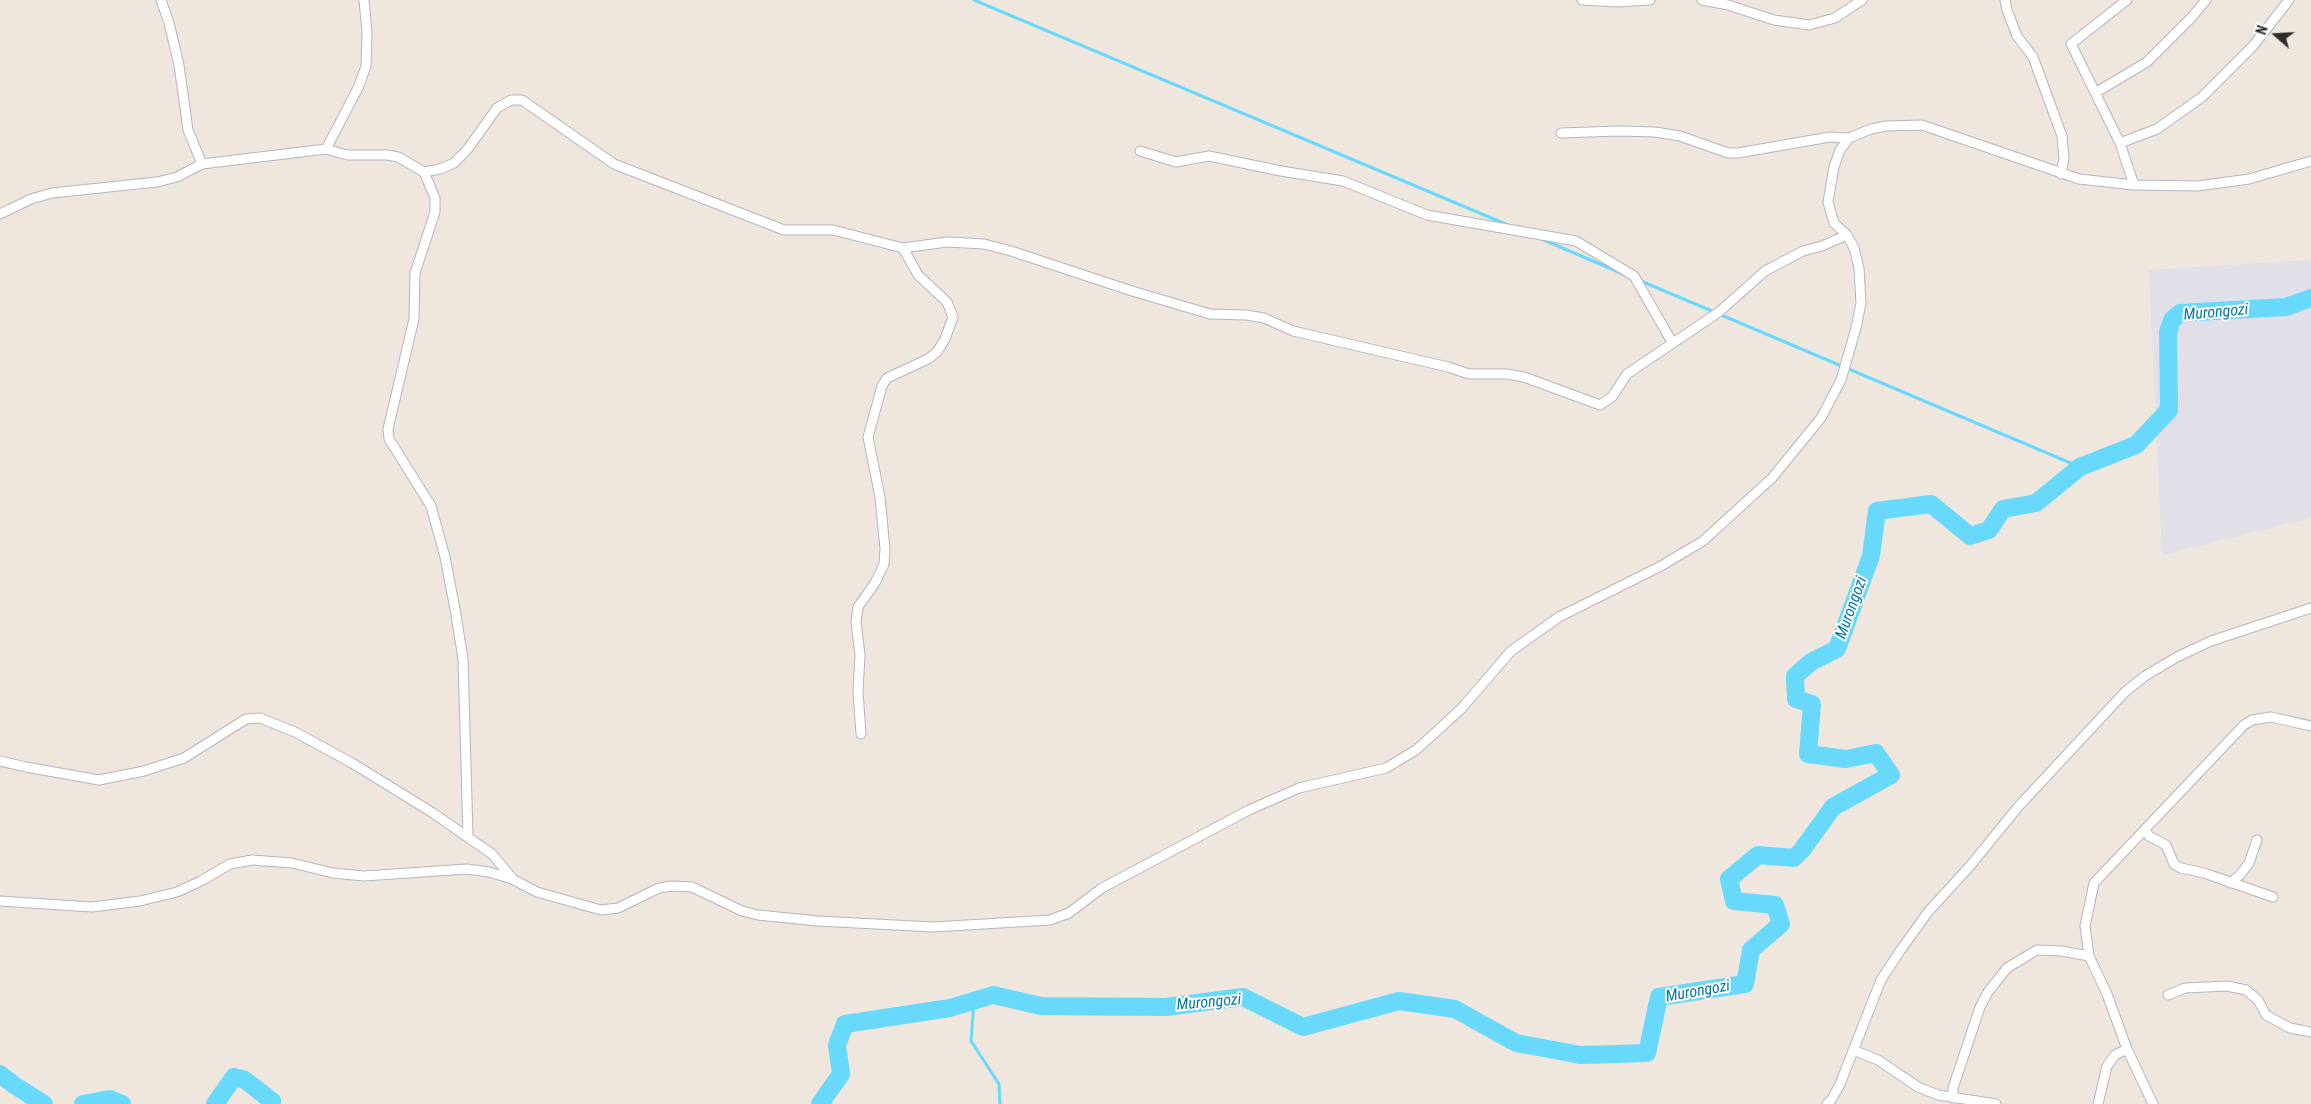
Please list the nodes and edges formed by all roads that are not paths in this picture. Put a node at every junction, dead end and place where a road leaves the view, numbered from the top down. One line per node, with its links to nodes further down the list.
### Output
1 (161, 0): 18 (street)
2 (364, 0): 15 (street)
3 (1582, 0): 4 (street)
4 (1650, 0)
5 (1702, 0): 6 (street)
6 (1862, 0)
7 (2005, 0): 20 (street)
8 (2127, 0): 11 (street)
9 (2206, 0): 11 (street)
10 (2289, 0): 14 (street)
11 (2095, 94): 14 (street)
12 (1561, 133): 13 (street)
13 (1849, 138): 20 (street); 23 (street)
14 (2120, 143): 21 (street)
15 (326, 149): 18 (street); 19 (street)
16 (1140, 150): 25 (street)
17 (2311, 161): 21 (street)
18 (202, 164): 22 (street)
19 (424, 172): 24 (street); 31 (street)
20 (2061, 174): 21 (street)
21 (2134, 185)
22 (0, 214)
23 (1847, 235): 25 (street); 33 (street)
24 (903, 248): 25 (street); 28 (street)
25 (1672, 342)
26 (2311, 608): 41 (street)
27 (2311, 726): 30 (street)
28 (861, 734)
29 (0, 761): 31 (street)
30 (2145, 830): 34 (street); 37 (street)
31 (468, 836): 33 (street)
32 (2258, 840): 34 (street)
33 (512, 878): 36 (street)
34 (2230, 883): 35 (street)
35 (2273, 898)
36 (0, 901)
37 (2089, 956): 40 (street); 42 (street)
38 (2168, 995): 39 (street)
39 (2311, 1032)
40 (2127, 1049): 45 (street); 46 (street)
41 (1853, 1050): 42 (street); 43 (street)
42 (1953, 1098): 44 (street)
43 (1827, 1104)
44 (1996, 1104)
45 (2098, 1104)
46 (2153, 1104)

